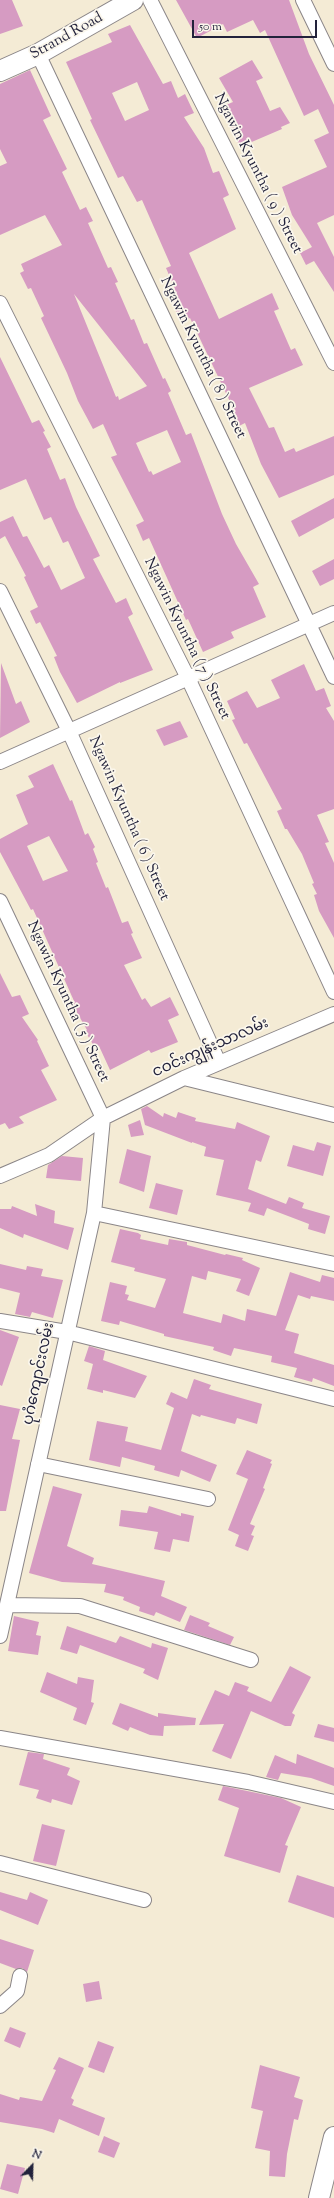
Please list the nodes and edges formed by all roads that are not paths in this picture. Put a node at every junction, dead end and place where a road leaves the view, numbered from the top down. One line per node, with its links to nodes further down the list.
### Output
1 (133, 0): 4 (main road, Strand Road)
2 (150, 0): 8 (street, Ngawin Kyuntha ( 9 ) Street)
3 (304, 0): 5 (street)
4 (38, 54): 6 (main road, Strand Road); 11 (street, Ngawin Kyuntha ( 8 ) Street)
5 (334, 64)
6 (0, 71)
7 (0, 303): 13 (street, Ngawin Kyuntha ( 7 ) Street)
8 (334, 363)
9 (0, 592): 14 (street, Ngawin Kyuntha ( 6 ) Street)
10 (334, 613): 11 (street)
11 (310, 623): 12 (street, Ngawin Kyuntha ( 8 ) Street); 13 (street)
12 (334, 677)
13 (188, 678): 14 (street); 17 (street, Ngawin Kyuntha ( 7 ) Street)
14 (69, 731): 15 (street); 19 (street, Ngawin Kyuntha ( 6 ) Street)
15 (0, 762)
16 (0, 901): 22 (street, Ngawin Kyuntha ( 5 ) Street)
17 (334, 992)
18 (334, 1014): 19 (street, ငဝင်းကျွန်းသာလမ်း)
19 (219, 1063): 20 (street, ငဝင်းကျွန်းသာလမ်း)
20 (184, 1078): 21 (street); 22 (street, ငဝင်းကျွန်းသာလမ်း)
21 (334, 1115)
22 (103, 1118): 23 (street, ငဝင်းကျွန်းသာလမ်း); 24 (street, ပုဂံကျောင်းလမ်း)
23 (0, 1176)
24 (94, 1213): 25 (street); 27 (street, ပုဂံကျောင်းလမ်း)
25 (334, 1264)
26 (0, 1322): 27 (street)
27 (67, 1332): 28 (street); 29 (street, ပုဂံကျောင်းလမ်း)
28 (334, 1399)
29 (38, 1464): 30 (street); 31 (street, ပုဂံကျောင်းလမ်း)
30 (208, 1499)
31 (7, 1605): 32 (street, ပုဂံကျောင်းလမ်း); 33 (street)
32 (0, 1636)
33 (250, 1660)
34 (0, 1738): 35 (street)
35 (334, 1802)
36 (0, 1863): 37 (street)
37 (144, 1900)
38 (20, 1976): 39 (street)
39 (0, 2006)
40 (334, 2136): 41 (main road)
41 (319, 2198)

